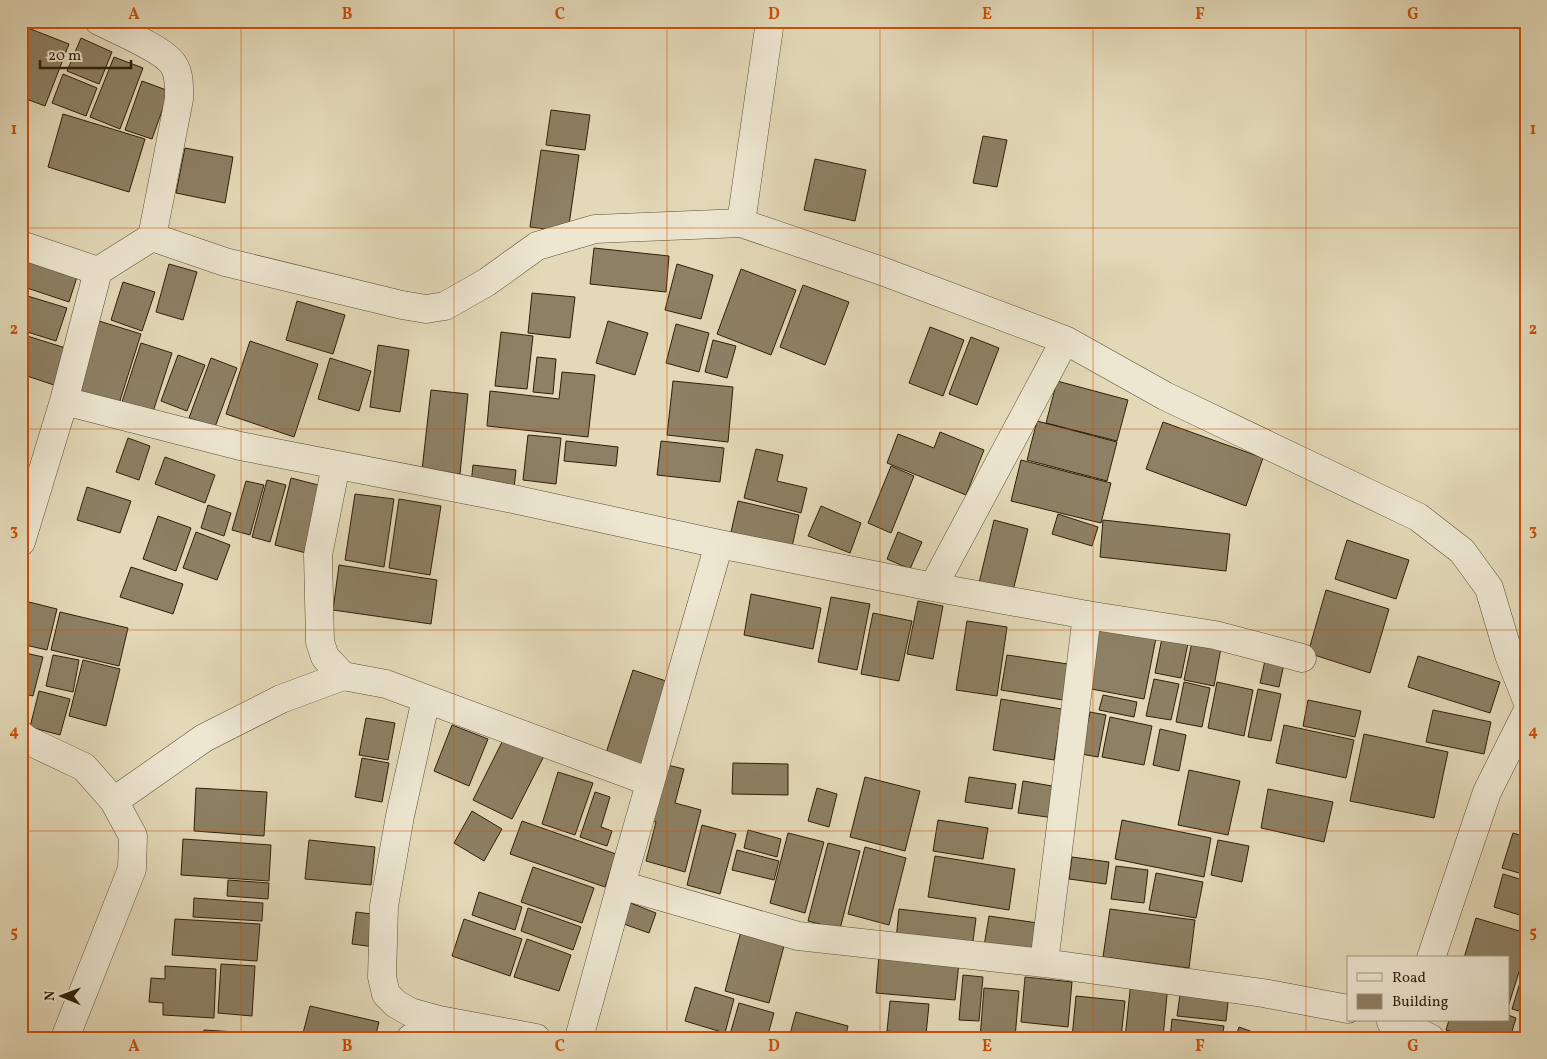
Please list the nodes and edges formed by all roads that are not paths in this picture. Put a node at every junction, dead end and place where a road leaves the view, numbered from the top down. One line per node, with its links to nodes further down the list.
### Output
1 (99, 21): 4 (street)
2 (770, 21): 3 (street)
3 (741, 223): 4 (street); 7 (street)
4 (152, 237): 6 (street)
5 (21, 245): 6 (street)
6 (98, 270): 8 (street)
7 (1065, 340): 12 (street); 16 (street)
8 (64, 401): 9 (street); 10 (street)
9 (336, 465): 11 (street); 15 (street)
10 (21, 542)
11 (719, 544): 12 (street); 20 (street)
12 (933, 587): 13 (street)
13 (1087, 615): 14 (street); 24 (street)
14 (1302, 658)
15 (343, 676): 17 (street); 21 (street)
16 (1526, 698)
17 (426, 699): 20 (street); 26 (street)
18 (1526, 714): 23 (street)
19 (21, 735): 21 (street)
20 (650, 782): 22 (street)
21 (114, 801): 28 (street)
22 (620, 885): 24 (street); 31 (street)
23 (1431, 956)
24 (1044, 963): 25 (street)
25 (1347, 1009)
26 (439, 1020): 29 (street); 30 (street)
27 (1392, 1022): 32 (street)
28 (65, 1038)
29 (412, 1038)
30 (536, 1038)
31 (579, 1038)
32 (1430, 1038)

